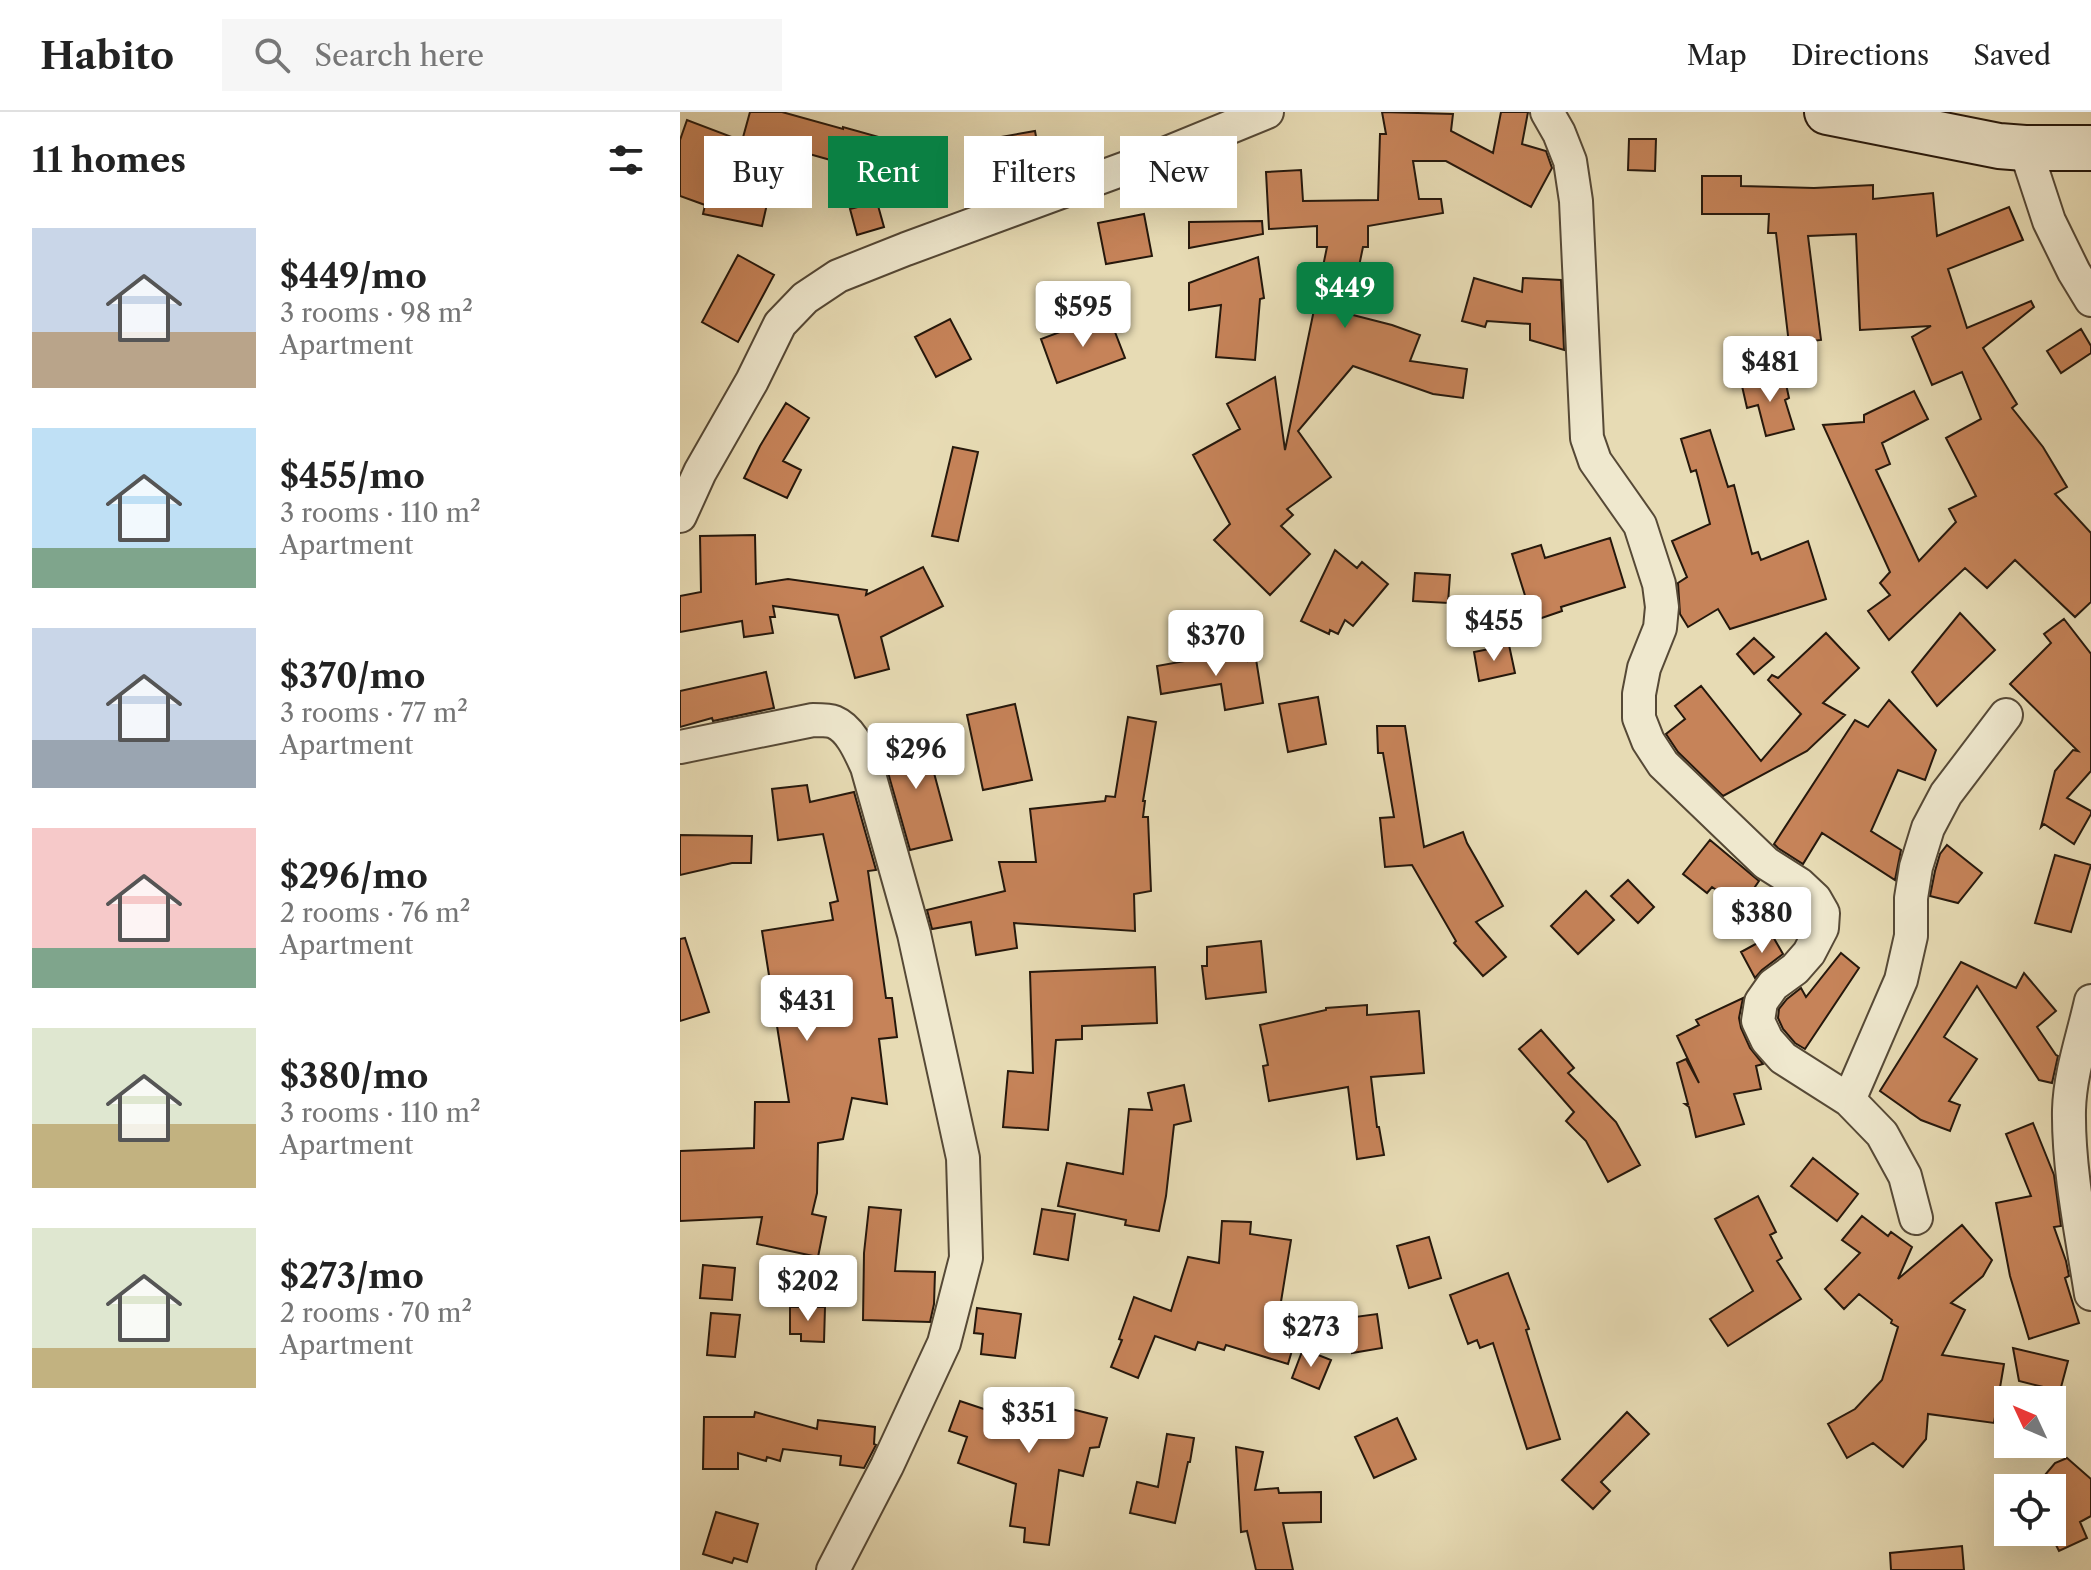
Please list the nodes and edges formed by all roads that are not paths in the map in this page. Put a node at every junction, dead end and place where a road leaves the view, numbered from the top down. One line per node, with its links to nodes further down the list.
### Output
1 (1267, 112): 8 (street)
2 (1547, 112): 12 (street)
3 (1827, 112): 4 (street)
4 (1921, 120): 5 (street)
5 (2025, 148): 6 (street); 7 (street)
6 (2091, 148)
7 (2091, 300)
8 (680, 516)
9 (2006, 715): 12 (street)
10 (680, 747): 15 (street)
11 (2091, 1001): 14 (street)
12 (1849, 1100): 13 (street)
13 (1916, 1218)
14 (2091, 1294)
15 (833, 1570)

